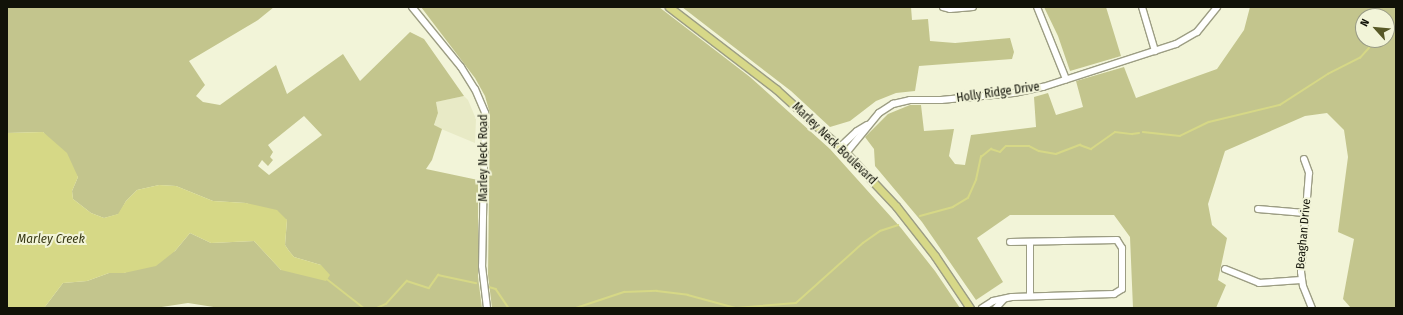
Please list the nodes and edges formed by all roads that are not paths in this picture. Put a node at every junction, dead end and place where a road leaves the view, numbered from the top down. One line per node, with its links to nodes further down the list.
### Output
1 (412, 7): 20 (street, Marley Neck Road)
2 (669, 7): 10 (main road, Marley Neck Boulevard)
3 (943, 7): 4 (street)
4 (973, 7)
5 (1037, 7): 9 (street)
6 (1142, 7): 8 (street)
7 (1217, 7): 8 (street, Holly Ridge Drive)
8 (1155, 51): 9 (street, Holly Ridge Drive)
9 (1066, 80): 10 (street, Holly Ridge Drive)
10 (843, 150): 21 (main road, Marley Neck Boulevard)
11 (1304, 159): 13 (street, Beaghan Drive)
12 (1258, 209): 13 (street)
13 (1305, 213): 17 (street, Beaghan Drive)
14 (1010, 242): 15 (street)
15 (1030, 242): 18 (street); 18 (street)
16 (1225, 269): 17 (street)
17 (1301, 280): 24 (street, Beaghan Drive)
18 (1030, 296): 19 (street)
19 (1004, 299): 22 (street); 23 (street)
20 (487, 308)
21 (970, 308)
22 (982, 308)
23 (996, 308)
24 (1312, 308)

